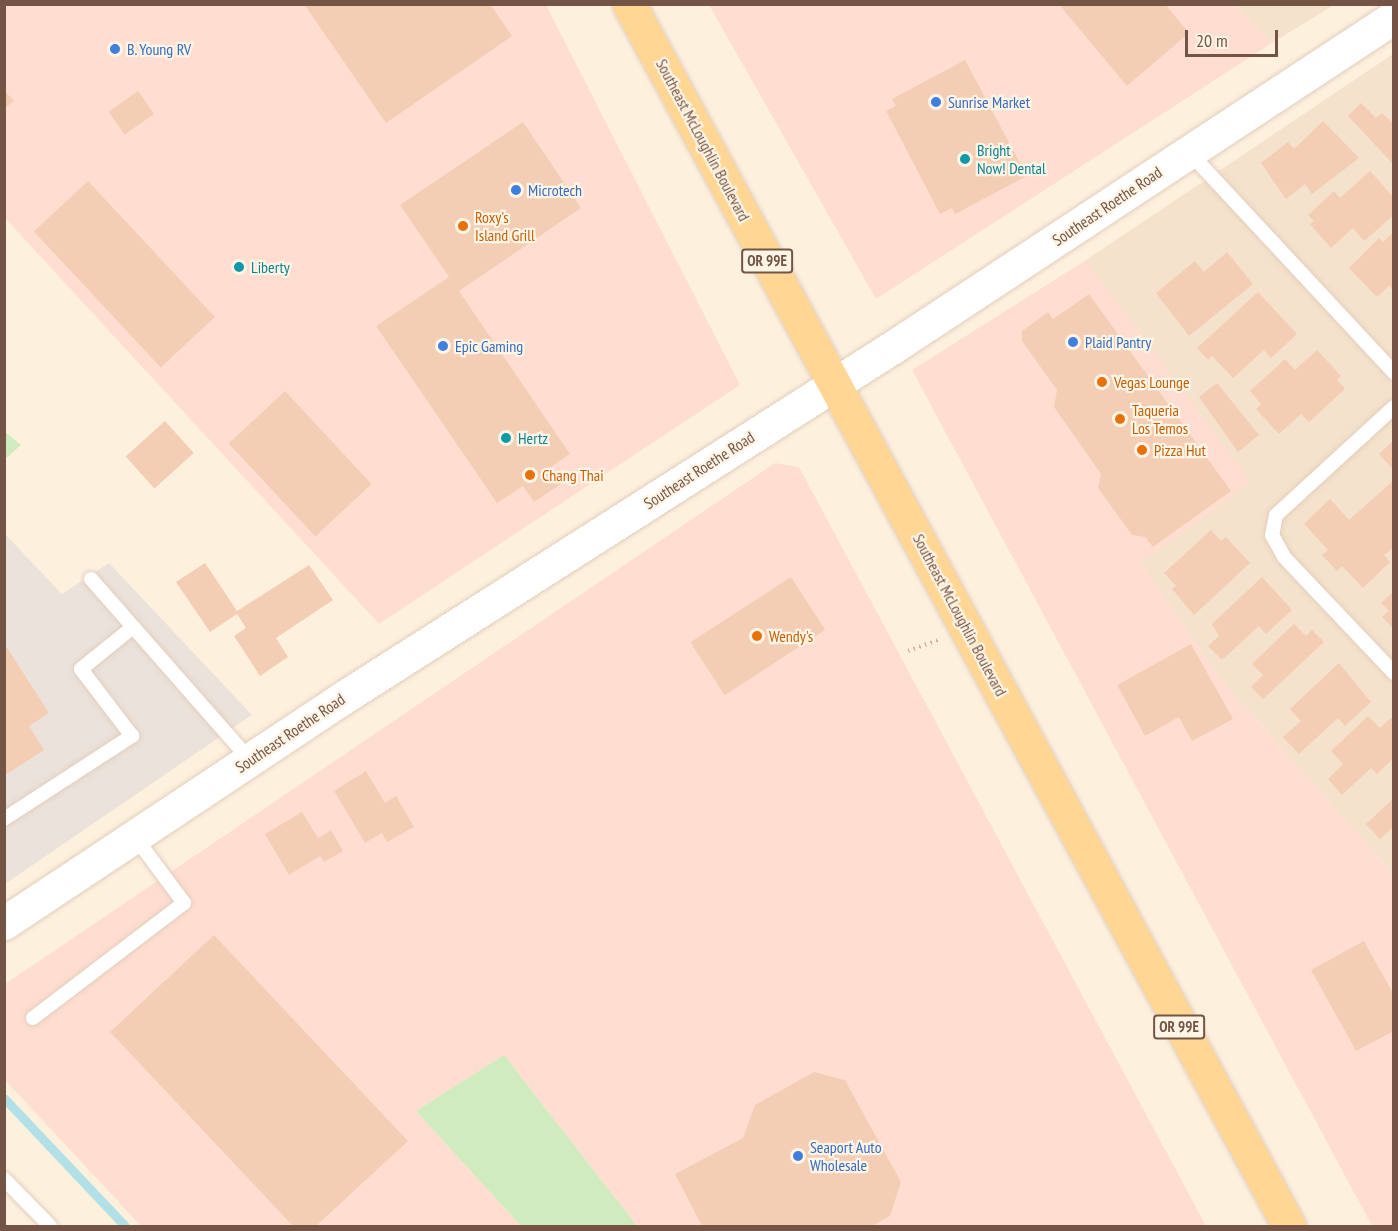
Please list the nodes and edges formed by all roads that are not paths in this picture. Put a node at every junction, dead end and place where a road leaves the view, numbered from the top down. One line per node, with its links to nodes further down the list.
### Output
1 (629, 4): 5 (main road, Southeast McLoughlin Boulevard / OR 99E)
2 (1394, 17): 3 (street, Southeast Roethe Road)
3 (1188, 151): 4 (lane); 5 (street, Southeast Roethe Road)
4 (1394, 373)
5 (835, 383): 10 (street, Southeast Roethe Road); 17 (main road, Southeast McLoughlin Boulevard / OR 99E)
6 (1394, 407): 9 (lane)
7 (91, 579): 8 (lane)
8 (133, 627): 10 (lane); 11 (lane)
9 (1394, 673)
10 (250, 760): 12 (street, Southeast Roethe Road)
11 (4, 819)
12 (135, 837): 13 (street, Southeast Roethe Road); 14 (lane)
13 (4, 923)
14 (33, 1018)
15 (4, 1179): 16 (lane)
16 (50, 1227)
17 (1289, 1227)

